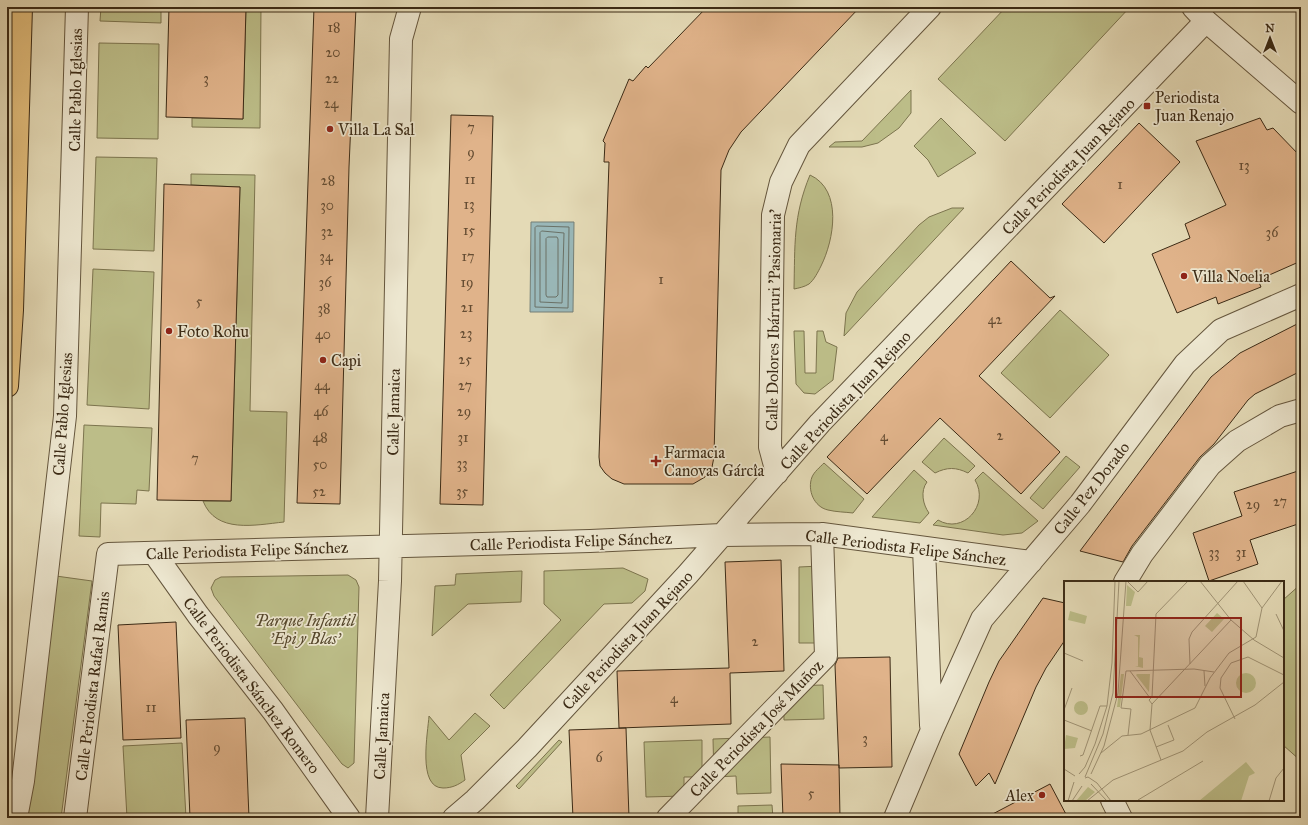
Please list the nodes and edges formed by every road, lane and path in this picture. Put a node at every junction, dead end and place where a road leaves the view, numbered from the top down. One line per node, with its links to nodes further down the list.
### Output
1 (21, 7): 8 (main road)
2 (77, 7): 21 (street, Calle Pablo Iglesias)
3 (410, 7): 13 (street, Calle Jamaica)
4 (930, 7): 10 (street, Calle Dolores Ibárruri 'Pasionaria')
5 (1199, 14): 6 (street); 10 (street, Calle Periodista Juan Rejano)
6 (1301, 103)
7 (1301, 295): 17 (street, Calle Pez Dorado)
8 (7, 386)
9 (1301, 410): 18 (street)
10 (777, 473): 12 (street, Calle Periodista Juan Rejano)
11 (822, 534): 12 (street, Calle Periodista Felipe Sánchez); 14 (street, Calle Periodista Felipe Sánchez); 26 (street, Calle Periodista José Muñoz)
12 (722, 535): 13 (street, Calle Periodista Felipe Sánchez); 25 (street, Calle Periodista Juan Rejano)
13 (390, 546): 15 (street, Calle Periodista Felipe Sánchez); 24 (street, Calle Jamaica)
14 (924, 548): 17 (street, Calle Periodista Felipe Sánchez); 19 (street, Calle Pez Dorado)
15 (154, 553): 16 (street, Calle Periodista Felipe Sánchez); 23 (street, Calle Periodista Sánchez Romero)
16 (108, 554): 22 (street, Calle Periodista Rafael Ramis)
17 (1031, 562): 19 (street, Calle Pez Dorado)
18 (1125, 581)
19 (932, 730): 27 (street, Calle Pez Dorado)
20 (1112, 801): 28 (street)
21 (16, 818)
22 (75, 818)
23 (349, 818)
24 (377, 818)
25 (454, 818)
26 (668, 818)
27 (895, 818)
28 (1121, 818)

